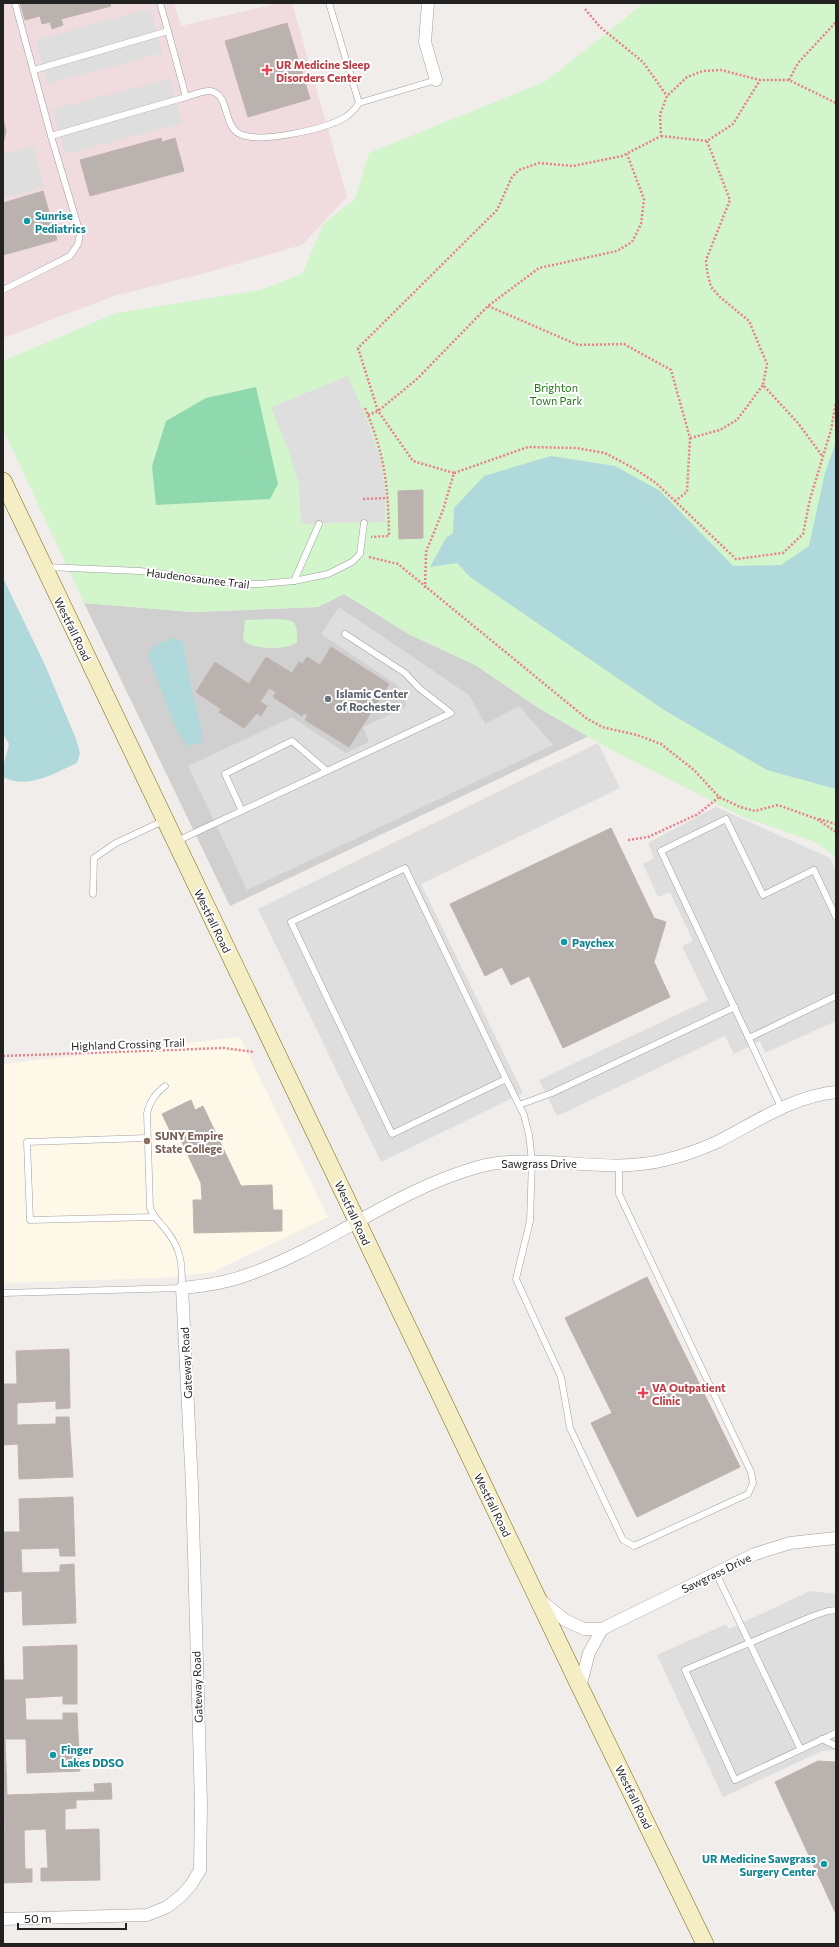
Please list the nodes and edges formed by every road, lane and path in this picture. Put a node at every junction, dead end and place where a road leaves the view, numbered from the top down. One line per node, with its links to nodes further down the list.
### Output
1 (16, 3): 8 (lane)
2 (160, 3): 7 (lane)
3 (329, 3): 14 (lane)
4 (428, 3): 9 (street)
5 (585, 9): 12 (path)
6 (836, 22): 11 (path)
7 (168, 31): 8 (lane); 13 (lane)
8 (34, 70): 16 (lane)
9 (436, 80): 14 (lane)
10 (760, 80): 11 (path); 12 (path); 18 (path)
11 (789, 80): 15 (path)
12 (667, 96): 17 (path)
13 (186, 97): 14 (lane); 16 (lane)
14 (359, 103)
15 (836, 103)
16 (51, 136): 20 (lane)
17 (661, 136): 18 (path); 19 (path)
18 (707, 141): 22 (path)
19 (627, 154): 21 (path); 25 (path)
20 (3, 290)
21 (488, 306): 25 (path); 27 (path)
22 (763, 385): 27 (path); 28 (path)
23 (836, 402): 28 (path)
24 (365, 408): 26 (path)
25 (378, 411): 26 (path); 29 (path)
26 (368, 416): 31 (path)
27 (690, 438): 33 (path)
28 (823, 457): 33 (path)
29 (454, 472): 33 (path); 40 (path)
30 (3, 481): 38 (street, Westfall Road)
31 (388, 498): 32 (path); 36 (path)
32 (363, 499)
33 (675, 501)
34 (364, 522): 37 (lane)
35 (319, 524): 39 (lane)
36 (373, 537)
37 (360, 554): 39 (lane, Haudenosaunee Trail); 40 (path)
38 (44, 567): 39 (lane, Haudenosaunee Trail); 46 (street, Westfall Road)
39 (294, 581)
40 (425, 588): 43 (path)
41 (345, 634): 42 (lane)
42 (327, 771): 44 (lane); 44 (lane)
43 (719, 797): 45 (path); 49 (path)
44 (242, 811): 50 (lane)
45 (817, 819): 47 (path); 48 (path)
46 (165, 820): 50 (street, Westfall Road); 51 (lane)
47 (836, 824)
48 (836, 832)
49 (628, 840)
50 (175, 842): 67 (street, Westfall Road)
51 (93, 894)
52 (836, 917): 54 (lane)
53 (836, 996): 55 (lane)
54 (734, 1006): 55 (lane); 61 (lane)
55 (749, 1038): 62 (lane)
56 (254, 1052): 57 (path, Highland Crossing Trail)
57 (3, 1056)
58 (506, 1079): 58 (lane); 61 (lane)
59 (165, 1086): 63 (lane)
60 (836, 1092): 62 (street, Sawgrass Drive)
61 (519, 1105): 64 (lane)
62 (782, 1107): 65 (street, Sawgrass Drive)
63 (147, 1138): 66 (lane); 66 (lane)
64 (532, 1162): 65 (street, Sawgrass Drive); 65 (lane); 67 (street, Sawgrass Drive)
65 (619, 1164)
66 (154, 1217): 68 (lane)
67 (357, 1222): 68 (street, Sawgrass Drive); 72 (street, Westfall Road)
68 (182, 1288): 69 (lane); 81 (street, Gateway Road)
69 (3, 1293)
70 (836, 1538): 71 (street, Sawgrass Drive)
71 (716, 1573): 74 (street, Sawgrass Drive); 75 (lane)
72 (537, 1597): 74 (street, Sawgrass Drive); 76 (street, Westfall Road)
73 (836, 1610): 75 (lane)
74 (602, 1629): 76 (street)
75 (751, 1643): 80 (lane); 80 (lane)
76 (580, 1687): 82 (street, Westfall Road)
77 (836, 1732): 78 (lane)
78 (822, 1739): 79 (lane); 80 (lane)
79 (836, 1746)
80 (800, 1748)
81 (3, 1919)
82 (705, 1944)

